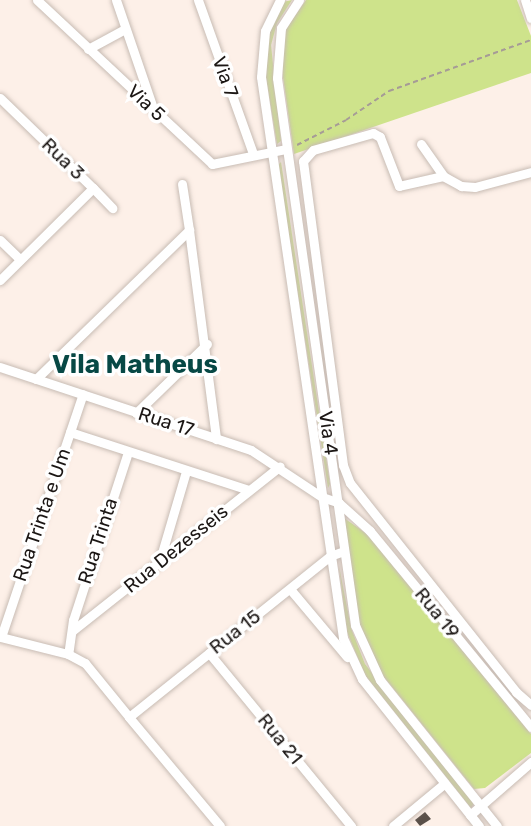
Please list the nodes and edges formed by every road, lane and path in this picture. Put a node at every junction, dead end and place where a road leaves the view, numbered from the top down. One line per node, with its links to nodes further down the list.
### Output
1 (37, 0): 10 (street, Via 5)
2 (116, 0): 8 (street)
3 (198, 0): 16 (street, Via 7)
4 (280, 0): 15 (street, Via 4)
5 (299, 0): 14 (street, Via 4)
6 (525, 0): 7 (street)
7 (531, 18)
8 (125, 29): 10 (street); 12 (street)
9 (531, 40): 14 (path)
10 (88, 49): 12 (street, Via 5)
11 (0, 98): 20 (street, Rua 3)
12 (154, 110): 16 (street, Via 5)
13 (421, 144): 18 (street)
14 (286, 149): 15 (street, Via 5); 38 (street, Via 4)
15 (272, 153): 16 (street, Via 5); 37 (street, Via 4)
16 (253, 154)
17 (531, 172): 18 (street)
18 (443, 176): 48 (street)
19 (182, 184): 22 (street)
20 (93, 188): 21 (street); 24 (street, Rua 3)
21 (113, 208)
22 (190, 230): 26 (street); 28 (street)
23 (0, 240): 24 (street)
24 (20, 260): 25 (street, Rua 3)
25 (0, 280)
26 (207, 344): 30 (street); 32 (street)
27 (0, 367): 28 (street, Rua 17)
28 (36, 379): 29 (street, Rua 17)
29 (83, 394): 30 (street, Rua 17); 31 (street, Rua Trinta e Um)
30 (136, 413): 32 (street, Rua 17)
31 (70, 432): 33 (street); 44 (street, Rua Trinta e Um)
32 (216, 439): 34 (street, Rua 17)
33 (128, 452): 35 (street); 43 (street, Rua Trinta)
34 (280, 466): 36 (street, Rua Dezesseis); 37 (street, Rua 17)
35 (186, 471): 36 (street); 41 (street)
36 (249, 490): 41 (street, Rua Dezesseis)
37 (321, 497): 38 (street, Rua 17); 40 (street, Via 4)
38 (339, 503): 39 (street, Via 4); 50 (street, Rua 19)
39 (344, 551): 40 (street, Rua 15); 53 (street, Via 4)
40 (330, 556): 42 (street, Rua 15); 47 (street, Via 4)
41 (159, 564): 43 (street, Rua Dezesseis)
42 (290, 589): 45 (street, Rua 15); 47 (street)
43 (72, 631): 46 (street)
44 (1, 637): 46 (street)
45 (209, 653): 49 (street, Rua 15); 56 (street, Rua 21)
46 (68, 654): 49 (street)
47 (351, 662): 52 (street, Via 4)
48 (531, 705)
49 (129, 717): 55 (street)
50 (531, 727)
51 (531, 762): 53 (street)
52 (445, 783): 54 (street, Via 4); 57 (street)
53 (481, 805): 54 (street); 59 (street, Via 4)
54 (470, 815): 58 (street, Via 4)
55 (219, 826)
56 (351, 826)
57 (393, 826)
58 (479, 826)
59 (497, 826)

